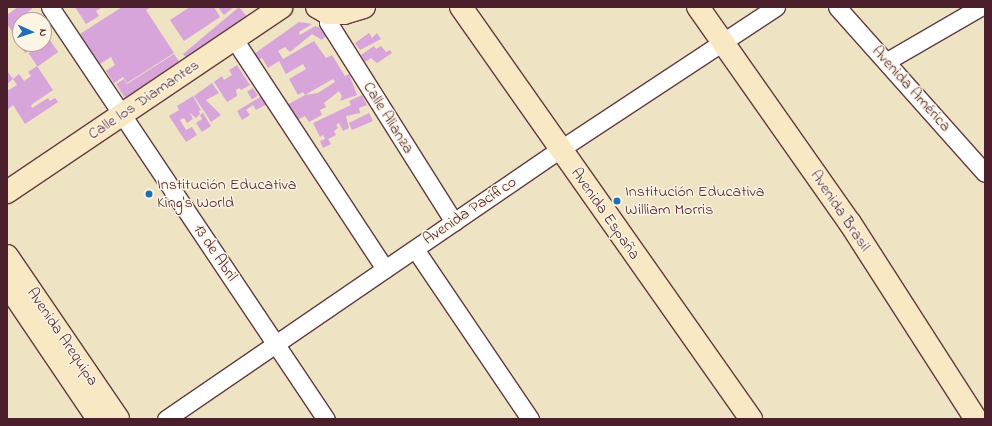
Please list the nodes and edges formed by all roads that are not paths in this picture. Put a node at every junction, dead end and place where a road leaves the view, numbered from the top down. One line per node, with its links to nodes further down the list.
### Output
1 (50, 7): 13 (street, 13 de Abril)
2 (281, 7): 10 (street, Calle los Diamantes)
3 (364, 7): 9 (street)
4 (461, 7): 14 (street, Avenida España)
5 (698, 7): 11 (street, Avenida Brasil)
6 (776, 7): 11 (street, Avenida Pacífico)
7 (836, 7): 12 (street, Avenida América)
8 (980, 7): 12 (street)
9 (323, 10): 17 (street, Calle Alianza)
10 (234, 39): 13 (street, Calle los Diamantes); 20 (street)
11 (723, 42): 14 (street, Avenida Pacífico); 29 (street, Avenida Brasil)
12 (887, 61): 15 (street, Avenida América)
13 (122, 115): 16 (street, Calle los Diamantes); 22 (street, 13 de Abril)
14 (560, 150): 17 (street, Avenida Pacífico); 28 (street, Avenida España)
15 (985, 173)
16 (7, 192)
17 (454, 222): 18 (street, Avenida Pacífico)
18 (415, 249): 20 (street, Avenida Pacífico); 27 (street)
19 (7, 256): 24 (street, Avenida Arequipa)
20 (385, 269): 22 (street, Avenida Pacífico)
21 (7, 284): 23 (street, Avenida Arequipa)
22 (276, 344): 25 (street, Avenida Pacífico); 26 (street, 13 de Abril)
23 (98, 419)
24 (118, 419)
25 (166, 419)
26 (326, 419)
27 (530, 419)
28 (751, 419)
29 (976, 419)

